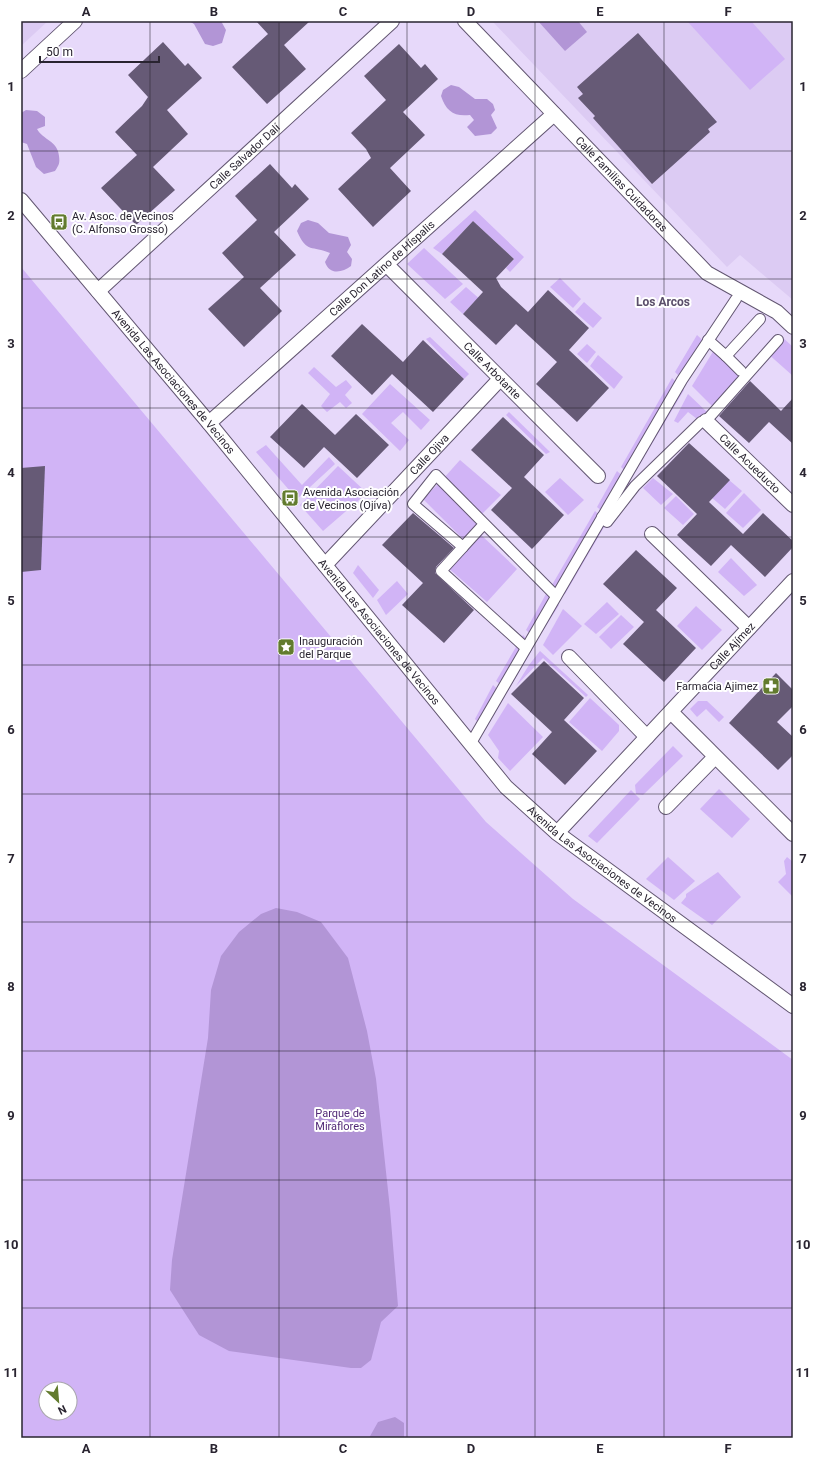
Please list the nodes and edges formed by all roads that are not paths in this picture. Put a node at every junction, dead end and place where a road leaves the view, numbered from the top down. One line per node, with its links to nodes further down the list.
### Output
1 (75, 21): 4 (street)
2 (392, 21): 8 (street, Calle Salvador Dalí)
3 (465, 21): 5 (street, Calle Familias Cuidadoras)
4 (21, 71)
5 (554, 114): 7 (street, Calle Don Latino de Híspalis); 11 (street, Calle Familias Cuidadoras)
6 (21, 200): 8 (street, Avenida Las Asociaciones de Vecinos)
7 (387, 265): 16 (street, Calle Arbotante); 18 (street, Calle Don Latino de Híspalis)
8 (98, 292): 18 (street, Avenida Las Asociaciones de Vecinos)
9 (736, 299): 12 (street)
10 (760, 319): 14 (street)
11 (793, 327)
12 (708, 340): 14 (street); 21 (street)
13 (778, 340): 17 (street)
14 (726, 356): 15 (street)
15 (741, 371)
16 (500, 379): 19 (street, Calle Arbotante); 25 (street, Calle Ojiva)
17 (704, 422): 20 (street, Calle Acueducto); 21 (street)
18 (209, 423): 25 (street, Avenida Las Asociaciones de Vecinos)
19 (598, 476)
20 (793, 505)
21 (602, 517): 27 (street)
22 (484, 524): 24 (street); 24 (street); 27 (street)
23 (652, 534): 28 (street)
24 (464, 547): 29 (street)
25 (325, 565): 33 (street, Avenida Las Asociaciones de Vecinos)
26 (793, 581): 28 (street, Calle Ajímez)
27 (556, 596): 29 (street)
28 (749, 628): 31 (street, Calle Ajímez)
29 (526, 648): 33 (street)
30 (569, 657): 32 (street)
31 (671, 712): 32 (street, Calle Ajímez); 34 (street)
32 (647, 737): 36 (street, Calle Ajímez)
33 (471, 743): 36 (street, Avenida Las Asociaciones de Vecinos)
34 (715, 757): 35 (street); 37 (street)
35 (666, 807)
36 (557, 833): 38 (street, Avenida Las Asociaciones de Vecinos)
37 (793, 834)
38 (793, 1006)

